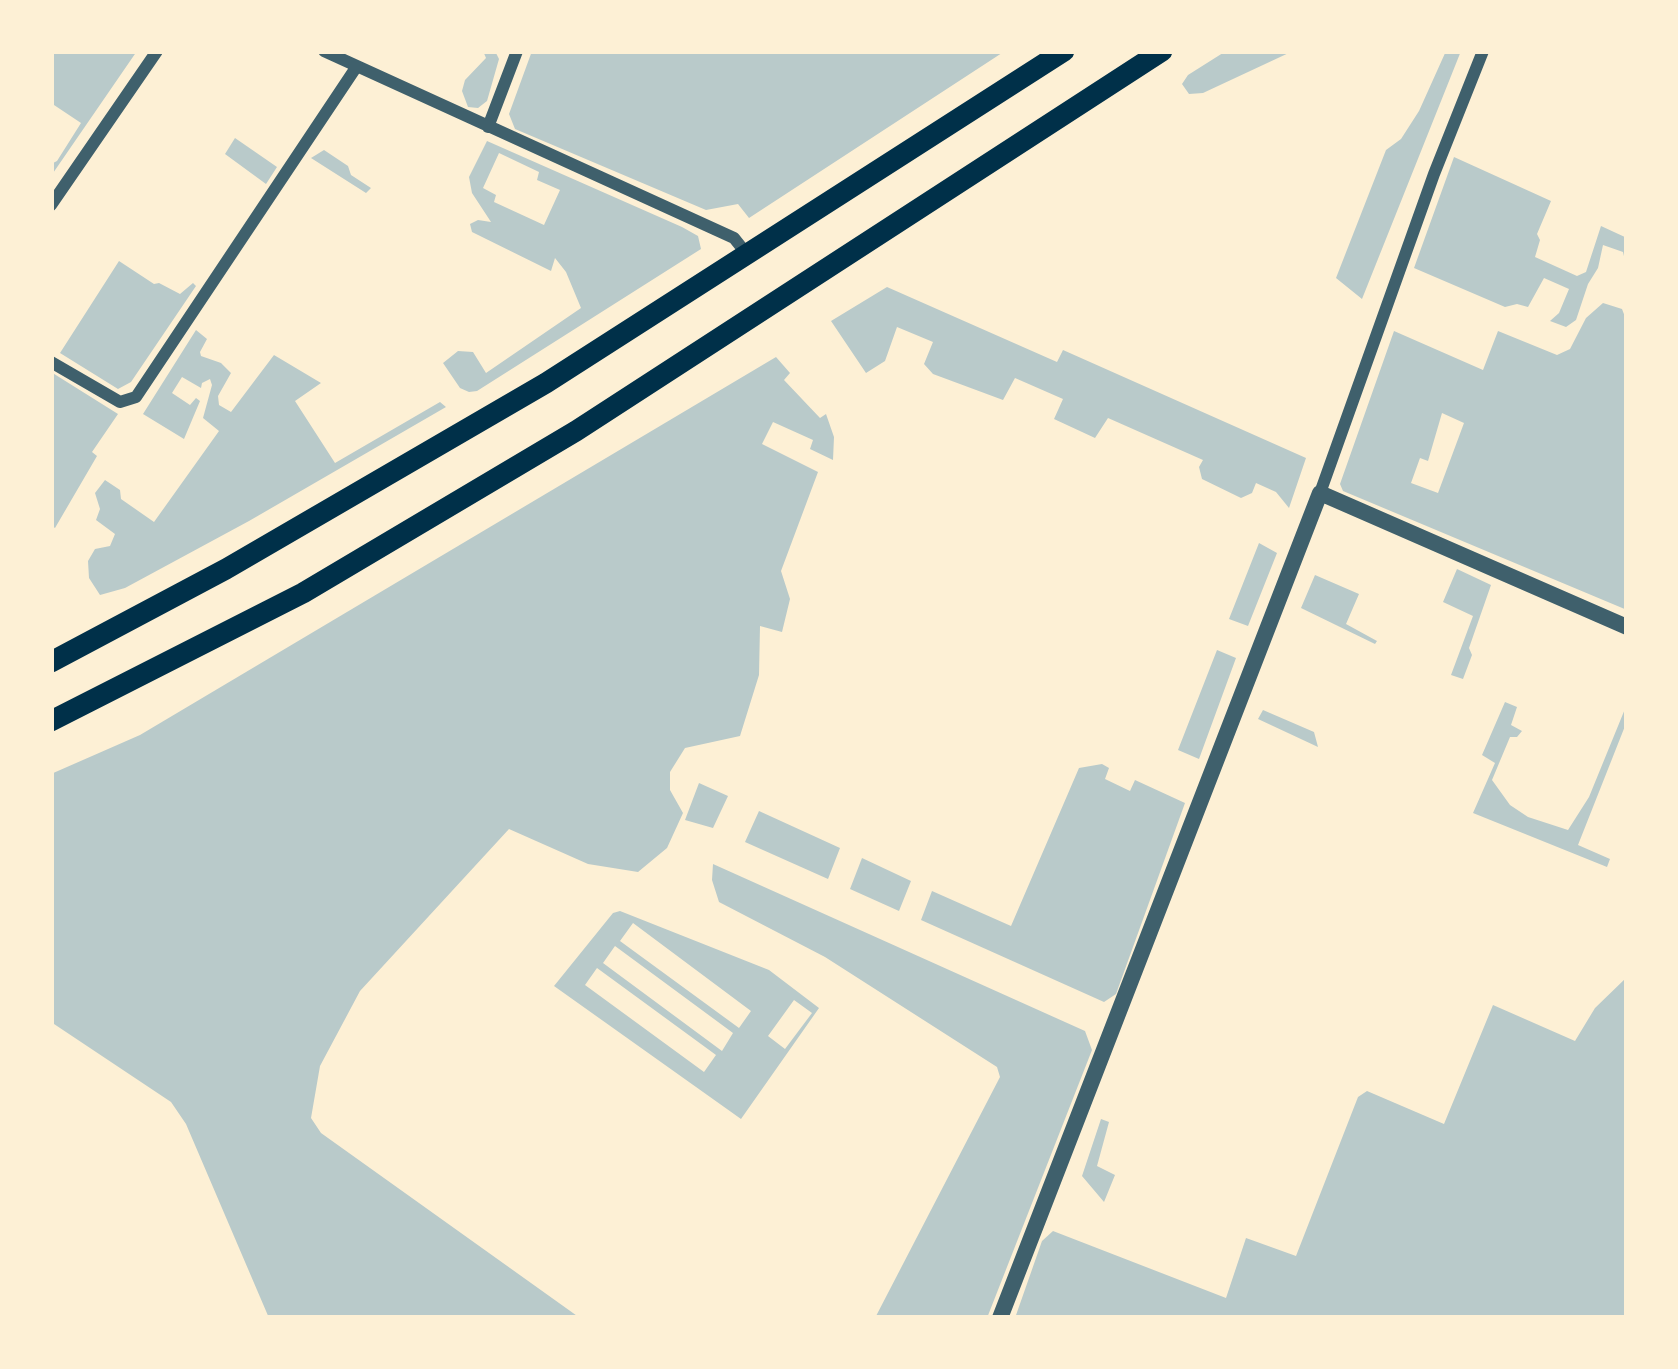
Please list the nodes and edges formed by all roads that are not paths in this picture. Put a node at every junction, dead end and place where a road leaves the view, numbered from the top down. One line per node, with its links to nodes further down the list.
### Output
1 (157, 51): 9 (street)
2 (325, 51): 7 (street)
3 (1064, 51): 10 (highway)
4 (1162, 51): 15 (highway)
5 (1483, 51): 12 (street)
6 (512, 55): 8 (street)
7 (357, 66): 8 (street); 11 (street)
8 (488, 127): 10 (street)
9 (51, 206)
10 (746, 253): 14 (highway)
11 (51, 362)
12 (1320, 493): 13 (street); 16 (street)
13 (1627, 627)
14 (51, 662)
15 (51, 722)
16 (1000, 1318)

